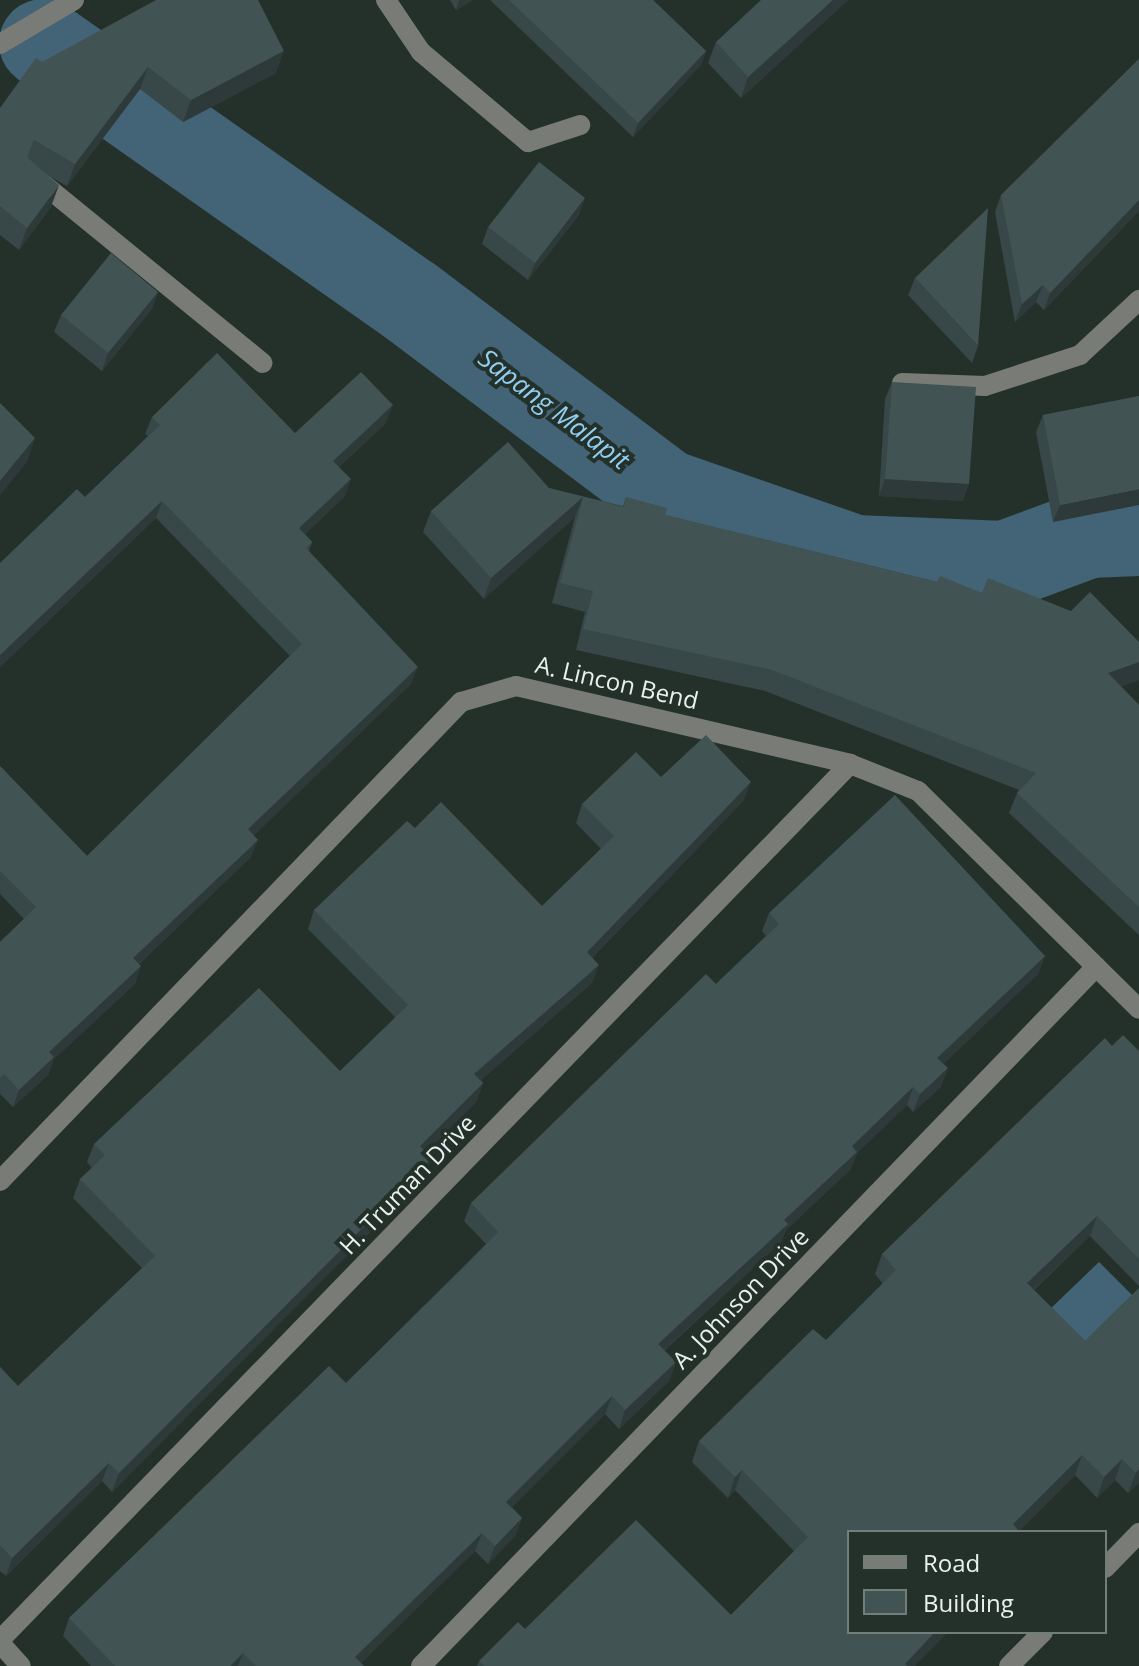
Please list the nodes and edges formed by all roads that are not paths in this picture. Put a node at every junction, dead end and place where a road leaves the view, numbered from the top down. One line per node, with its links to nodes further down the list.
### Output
1 (74, 0): 3 (street)
2 (386, 0): 4 (street)
3 (0, 44)
4 (580, 125)
5 (31, 174): 7 (street)
6 (1139, 300): 8 (street)
7 (263, 363)
8 (898, 383)
9 (850, 764): 10 (street, A. Lincon Bend); 12 (street, A. Lincon Bend); 16 (street, H. Truman Drive)
10 (1096, 967): 11 (street, A. Lincon Bend); 18 (street, A. Johnson Drive)
11 (1139, 1009)
12 (0, 1181)
13 (1139, 1533): 14 (street)
14 (1107, 1566)
15 (1041, 1634): 19 (street)
16 (0, 1641): 17 (street)
17 (21, 1666)
18 (421, 1666)
19 (1009, 1666)

